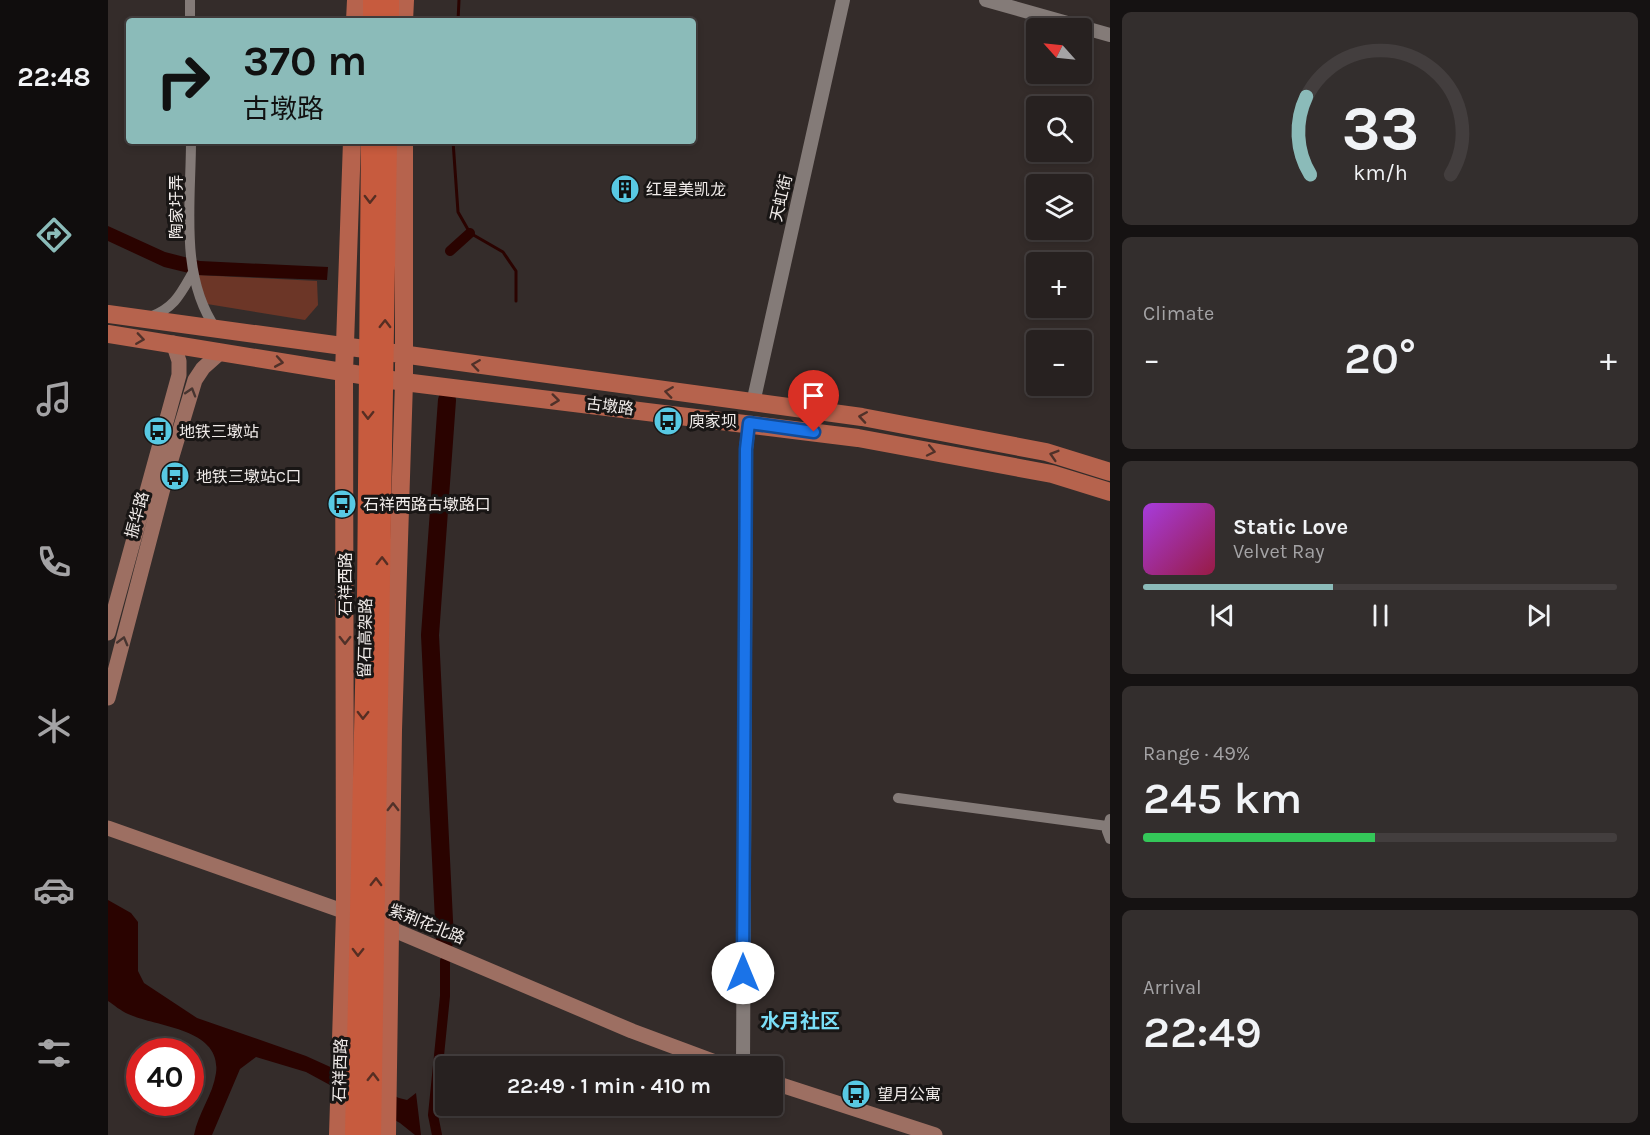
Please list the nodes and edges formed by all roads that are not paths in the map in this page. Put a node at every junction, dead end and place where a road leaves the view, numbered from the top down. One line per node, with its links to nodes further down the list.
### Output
1 (190, 0): 8 (street)
2 (356, 0): 9 (main road)
3 (372, 0): 10 (highway)
4 (390, 0): 11 (highway)
5 (405, 0): 12 (main road)
6 (843, 0): 30 (street, 天虹街)
7 (986, 0): 13 (street)
8 (190, 18)
9 (355, 18)
10 (372, 18)
11 (390, 18)
12 (404, 18)
13 (1110, 35)
14 (191, 144): 19 (street, 陶家圩弄)
15 (352, 144): 25 (main road, 石祥西路)
16 (370, 144): 47 (highway, 留石高架路, one-way to 47)
17 (388, 144): 48 (highway, 留石高架路, one-way to 17)
18 (404, 144): 27 (main road)
19 (192, 274): 21 (street); 22 (street, 陶家圩弄)
20 (108, 314): 21 (main road, 古墩路)
21 (144, 319): 22 (main road, 古墩路)
22 (216, 329): 25 (main road, 古墩路)
23 (108, 334): 24 (main road, 古墩路, one-way to 24)
24 (173, 343): 26 (main road, 古墩路); 34 (main road, 振华路)
25 (346, 348): 27 (main road, 古墩路); 28 (main road, 石祥西路)
26 (221, 352): 28 (main road, 古墩路, one-way to 28); 35 (main road, 振华路, one-way to 26)
27 (404, 355): 29 (main road); 30 (main road, 古墩路, one-way to 27)
28 (344, 373): 29 (main road, 古墩路); 40 (main road, 石祥西路, one-way to 40)
29 (405, 382): 31 (main road, 古墩路, one-way to 31); 41 (main road, one-way to 29)
30 (753, 403): 32 (main road, 古墩路, one-way to 30)
31 (749, 423): 33 (main road, 古墩路, one-way to 33); 43 (street)
32 (1110, 472)
33 (1110, 492)
34 (108, 633)
35 (108, 698)
36 (898, 798): 37 (street)
37 (1108, 822): 39 (street)
38 (108, 828): 40 (main road, 紫荆花北路)
39 (1110, 838)
40 (345, 912): 41 (main road, 紫荆花北路); 46 (main road, 石祥西路)
41 (392, 928): 42 (main road, 紫荆花北路); 49 (main road)
42 (699, 1056)
43 (743, 1056)
44 (783, 1086): 45 (main road)
45 (917, 1132): 50 (main road)
46 (338, 1135)
47 (354, 1135)
48 (372, 1135)
49 (387, 1135)
50 (935, 1135)

